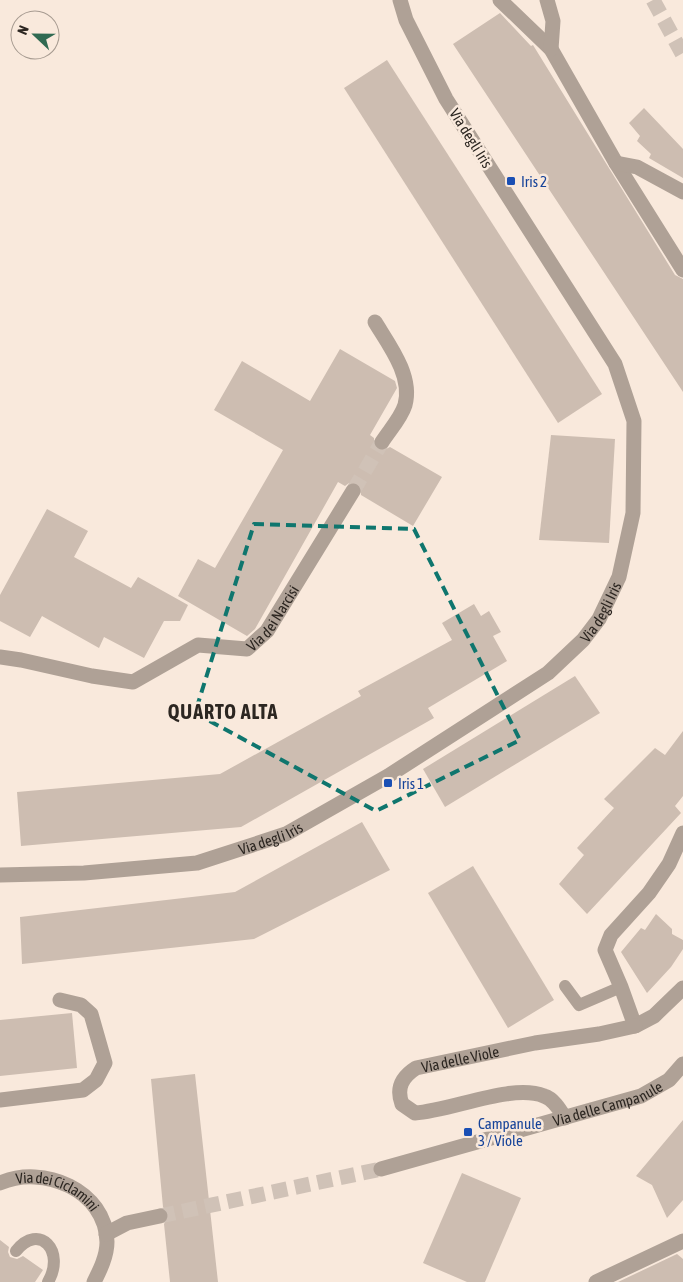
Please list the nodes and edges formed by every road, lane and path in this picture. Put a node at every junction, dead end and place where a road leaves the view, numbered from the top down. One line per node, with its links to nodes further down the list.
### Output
1 (400, 0): 13 (street, Via degli Iris)
2 (500, 0): 4 (street)
3 (547, 0): 4 (street)
4 (551, 49): 5 (street)
5 (616, 163): 6 (street); 7 (street)
6 (683, 192)
7 (683, 270)
8 (376, 322): 9 (street)
9 (382, 442)
10 (353, 490): 11 (street, Via dei Narcisi)
11 (0, 657)
12 (683, 833): 15 (street)
13 (0, 874)
14 (565, 986): 15 (lane)
15 (621, 987): 18 (street)
16 (683, 988): 18 (street, Via delle Viole)
17 (60, 1000): 20 (street)
18 (635, 1026): 21 (street, Via delle Viole)
19 (683, 1064): 21 (street, Via delle Campanule)
20 (0, 1100)
21 (565, 1118): 22 (street, Via delle Campanule)
22 (381, 1169)
23 (0, 1183): 25 (street, Via dei Ciclamini)
24 (160, 1216): 25 (street)
25 (106, 1234): 29 (street, Via dei Ciclamini)
26 (683, 1241): 30 (street)
27 (16, 1251): 28 (lane)
28 (48, 1282)
29 (94, 1282)
30 (596, 1282)

